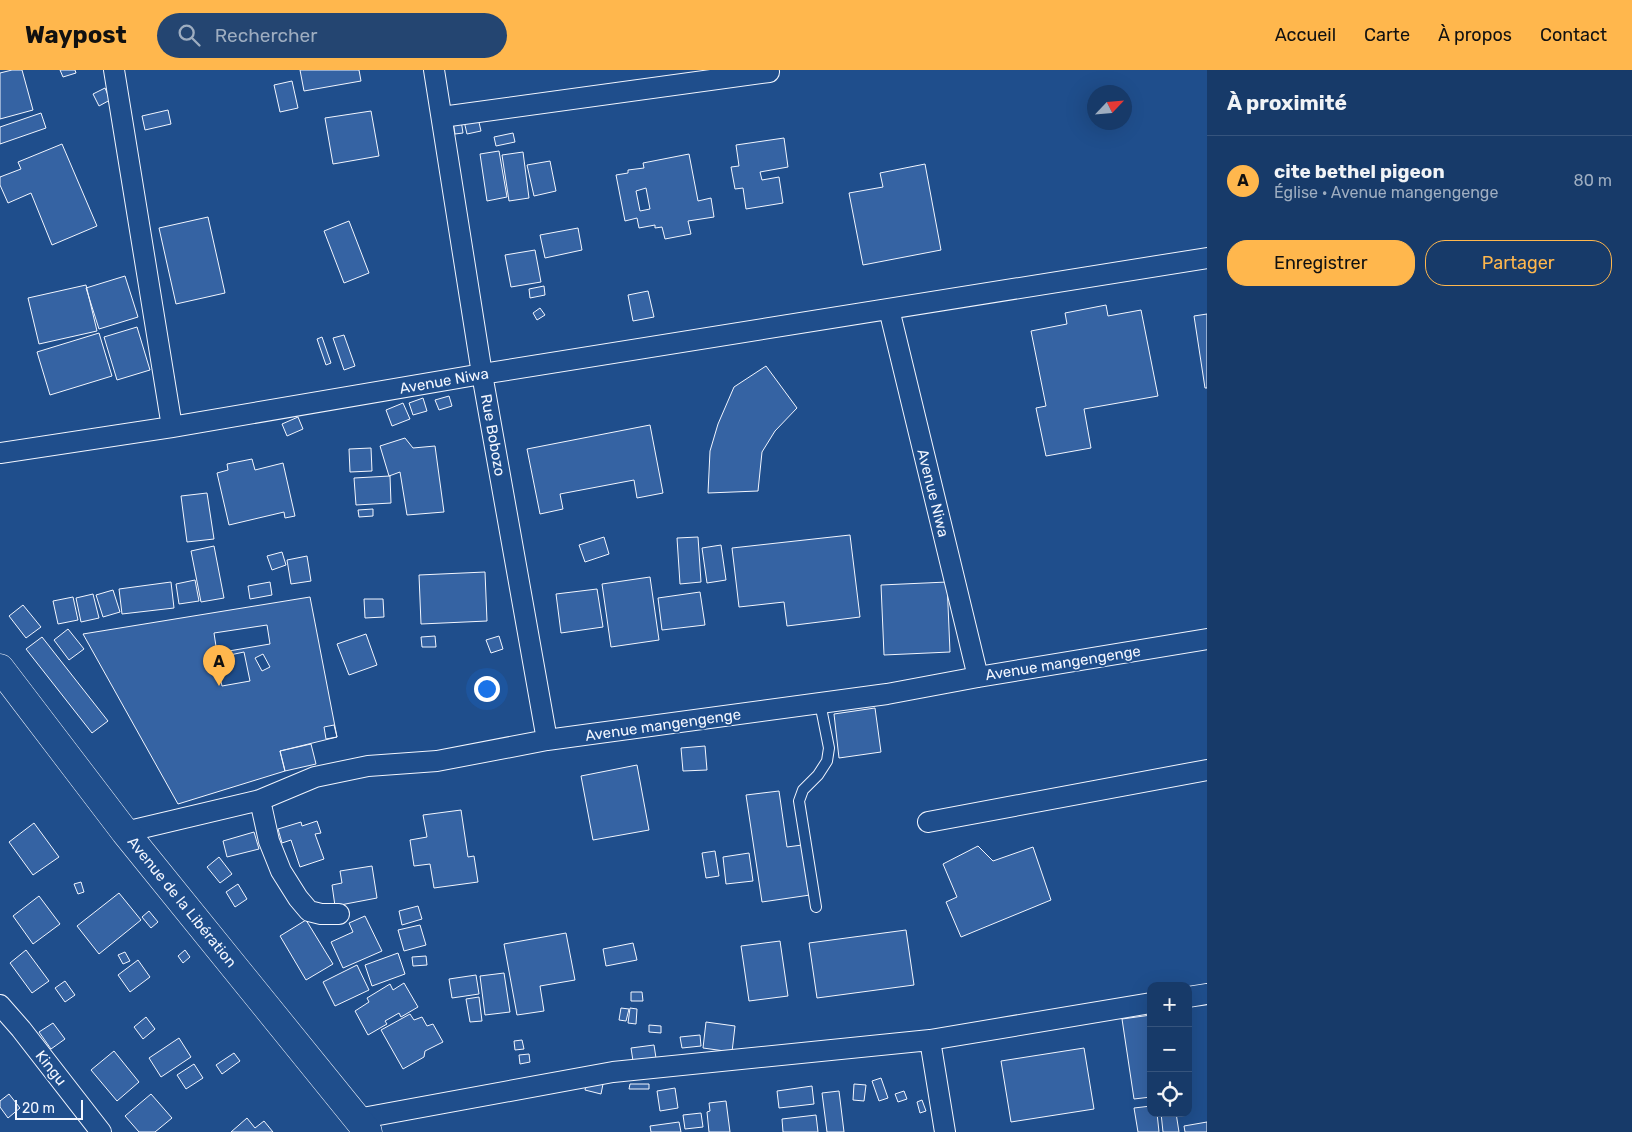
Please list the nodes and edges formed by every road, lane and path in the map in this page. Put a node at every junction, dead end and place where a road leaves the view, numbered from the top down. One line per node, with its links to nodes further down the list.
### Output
1 (114, 70): 8 (street)
2 (434, 70): 4 (street, Rue Bobozo)
3 (769, 72): 4 (street)
4 (442, 117): 7 (street, Rue Bobozo)
5 (1207, 258): 6 (street, Avenue Niwa)
6 (889, 309): 7 (street, Avenue Niwa); 12 (street, Avenue Niwa)
7 (482, 374): 8 (street, Avenue Niwa); 14 (street, Rue Bobozo)
8 (172, 427): 9 (street, Avenue Niwa)
9 (0, 453)
10 (1207, 639): 12 (street, Avenue mangengenge)
11 (0, 668): 18 (highway, Avenue de la Libération)
12 (978, 677): 13 (street, Avenue mangengenge)
13 (820, 703): 14 (street, Avenue mangengenge); 19 (lane)
14 (547, 740): 16 (street, Avenue mangengenge)
15 (1207, 770): 17 (street)
16 (260, 800): 18 (street, Avenue mangengenge); 20 (street)
17 (928, 822)
18 (125, 832): 26 (highway, Avenue de la Libération)
19 (816, 906)
20 (338, 914)
21 (1207, 994): 22 (street)
22 (1192, 996)
23 (0, 1005): 27 (street, Kingu)
24 (1147, 1005): 25 (street)
25 (930, 1040): 26 (street); 28 (street)
26 (363, 1126)
27 (101, 1132)
28 (944, 1132)

